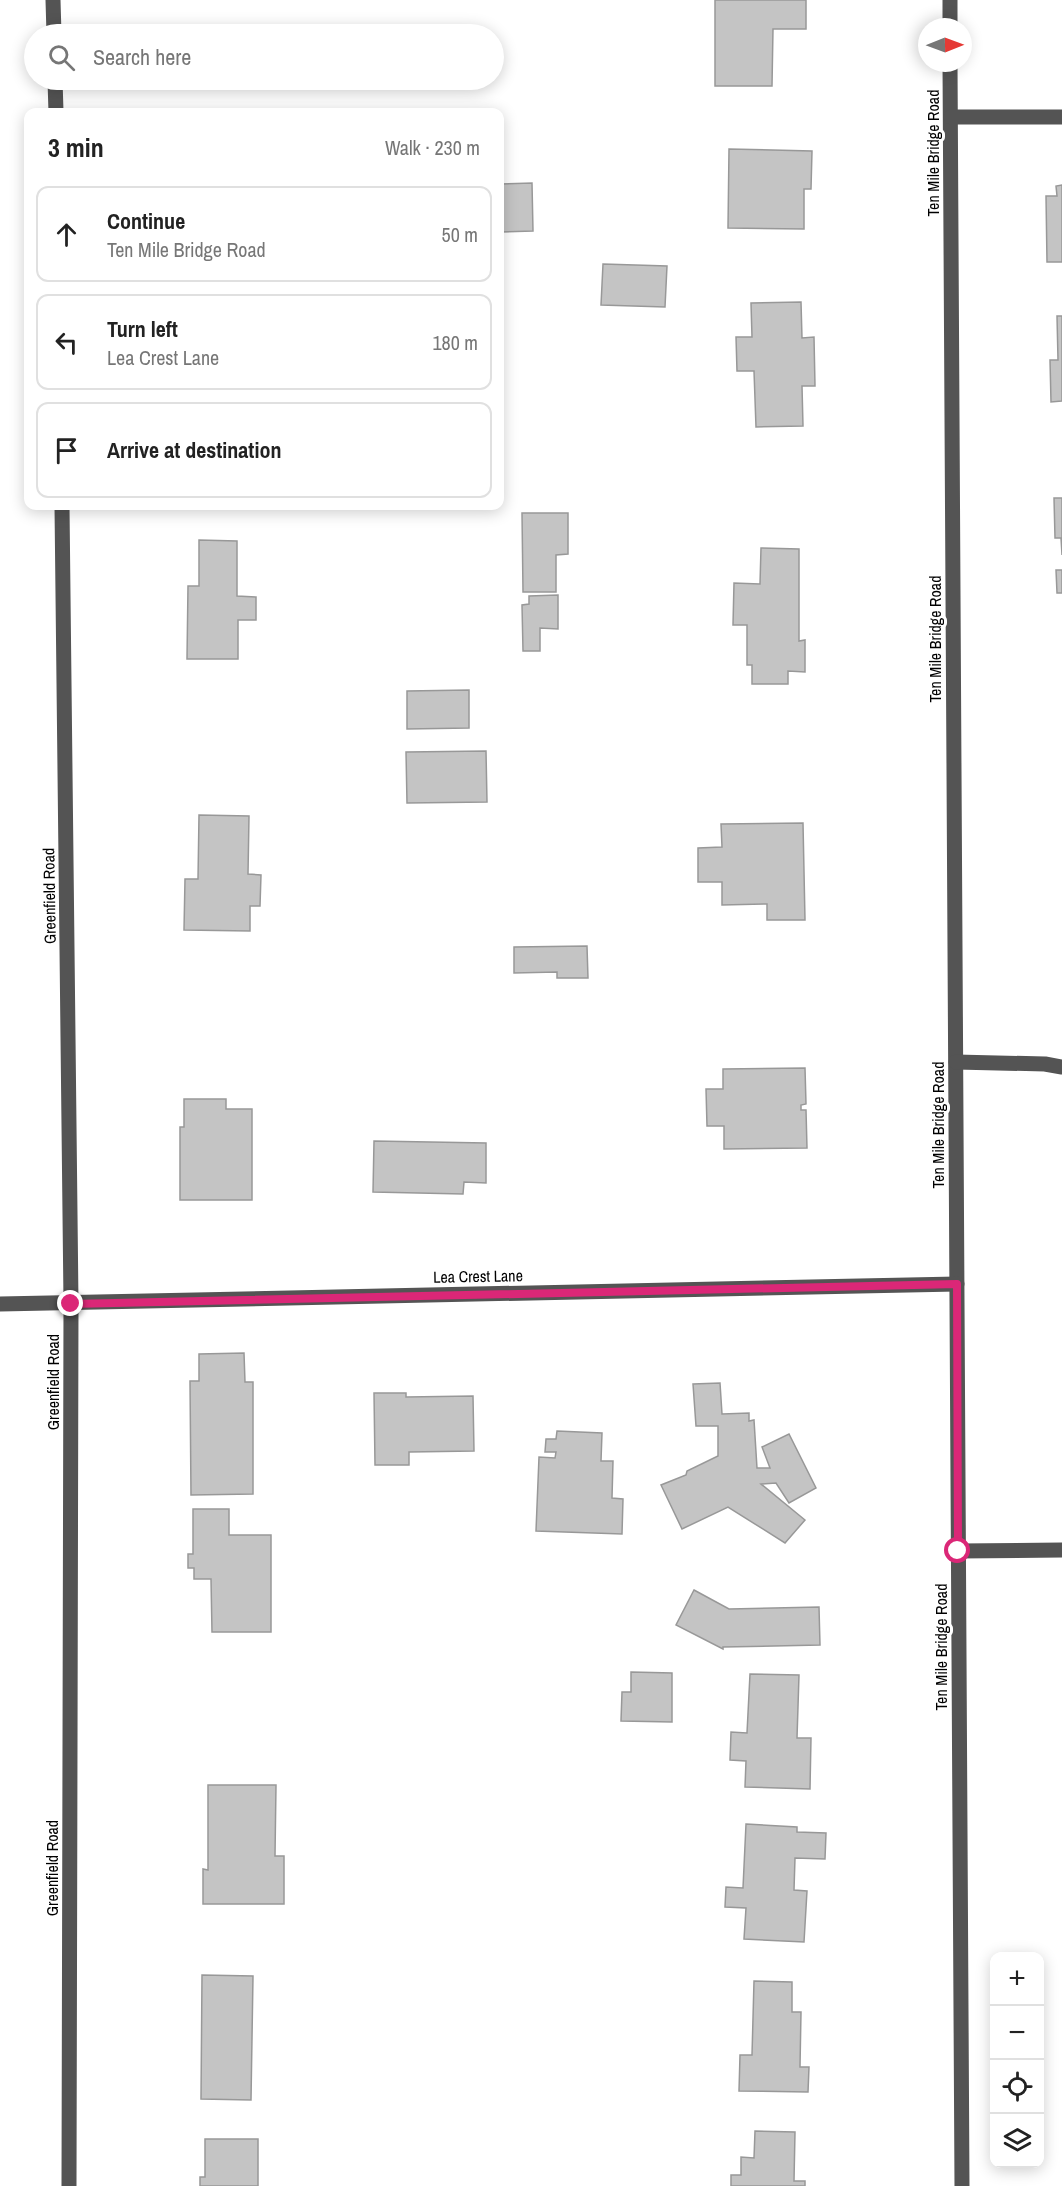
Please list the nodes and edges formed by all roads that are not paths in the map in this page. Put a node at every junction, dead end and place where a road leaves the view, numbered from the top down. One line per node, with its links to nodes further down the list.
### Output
1 (53, 0): 4 (street)
2 (950, 0): 3 (street)
3 (950, 18)
4 (54, 24)
5 (950, 72): 8 (street, Ten Mile Bridge Road)
6 (55, 90): 7 (street)
7 (56, 108)
8 (951, 117): 9 (street); 11 (street, Ten Mile Bridge Road)
9 (1062, 117)
10 (62, 510): 15 (street, Greenfield Road)
11 (956, 1062): 12 (street); 13 (street, Ten Mile Bridge Road)
12 (1062, 1067)
13 (957, 1284): 15 (street, Lea Crest Lane); 17 (street, Ten Mile Bridge Road)
14 (0, 1304): 15 (street, Lea Crest Lane)
15 (71, 1304): 18 (street, Greenfield Road)
16 (1062, 1550): 17 (street)
17 (958, 1551): 19 (street, Ten Mile Bridge Road)
18 (69, 2186)
19 (962, 2186)

